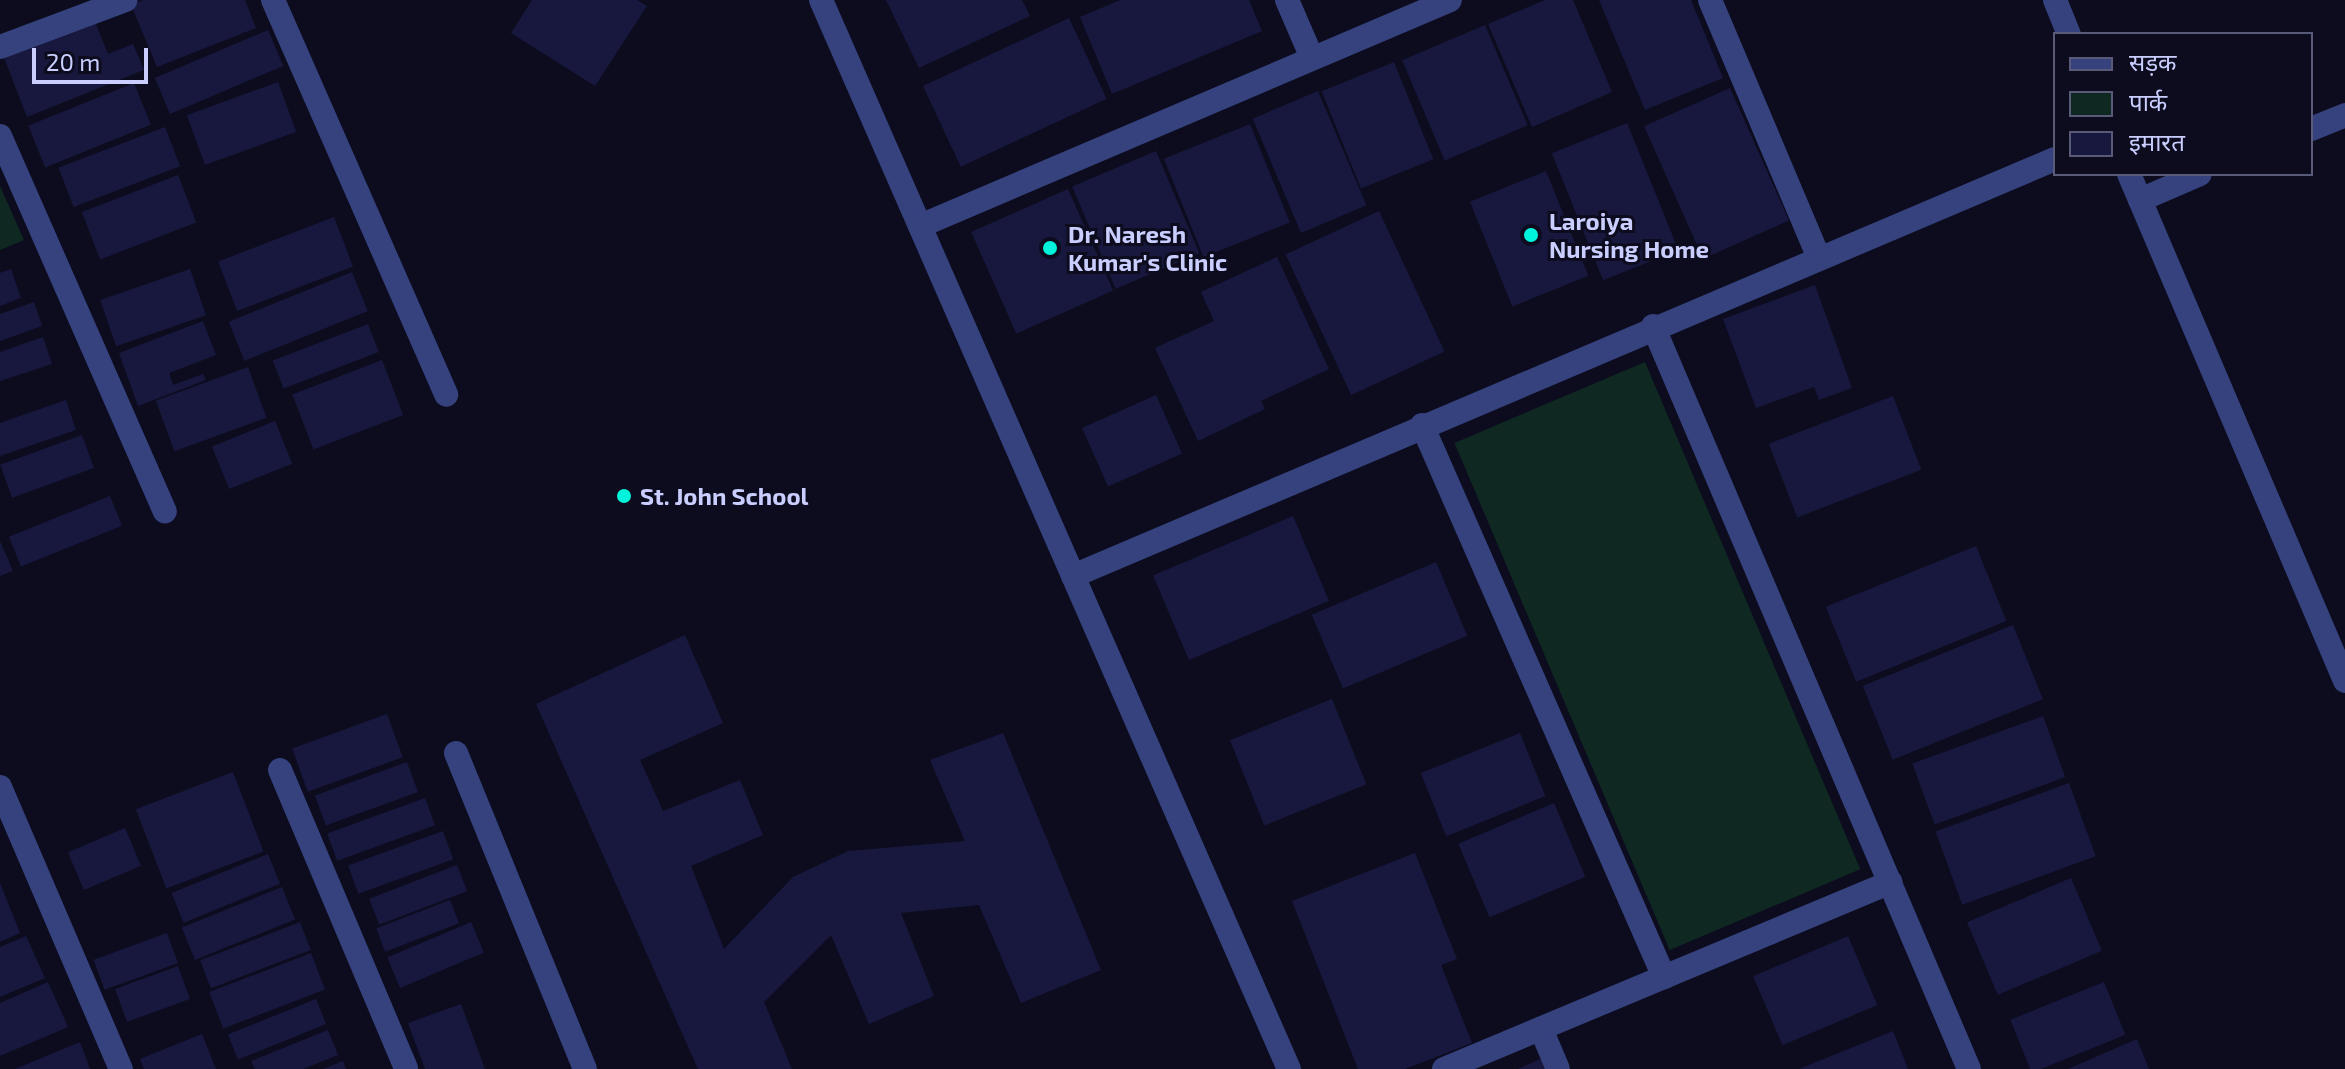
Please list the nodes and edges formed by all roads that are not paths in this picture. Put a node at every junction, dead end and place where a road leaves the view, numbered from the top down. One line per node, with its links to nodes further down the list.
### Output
1 (126, 0): 9 (street)
2 (273, 0): 21 (street)
3 (821, 0): 18 (street)
4 (1287, 0): 10 (street)
5 (1450, 0): 10 (street)
6 (1710, 0): 19 (street)
7 (2055, 0): 8 (street)
8 (2068, 32)
9 (0, 47)
10 (1312, 58): 18 (street)
11 (2345, 115): 12 (street)
12 (2313, 128)
13 (0, 136): 23 (street)
14 (2053, 160): 19 (street)
15 (2130, 176): 17 (street)
16 (2195, 176): 17 (street)
17 (2140, 200): 25 (street)
18 (920, 226): 24 (street)
19 (1818, 256): 20 (street)
20 (1653, 326): 22 (street); 29 (street)
21 (446, 395)
22 (1422, 425): 24 (street); 30 (street)
23 (165, 511)
24 (1073, 576): 35 (street)
25 (2345, 681)
26 (456, 753): 34 (street)
27 (280, 770): 33 (street)
28 (0, 787): 32 (street)
29 (1890, 882): 30 (street); 38 (street)
30 (1664, 977): 31 (street)
31 (1541, 1029): 36 (street); 37 (street)
32 (121, 1069)
33 (406, 1069)
34 (585, 1069)
35 (1289, 1069)
36 (1444, 1069)
37 (1558, 1069)
38 (1969, 1069)

